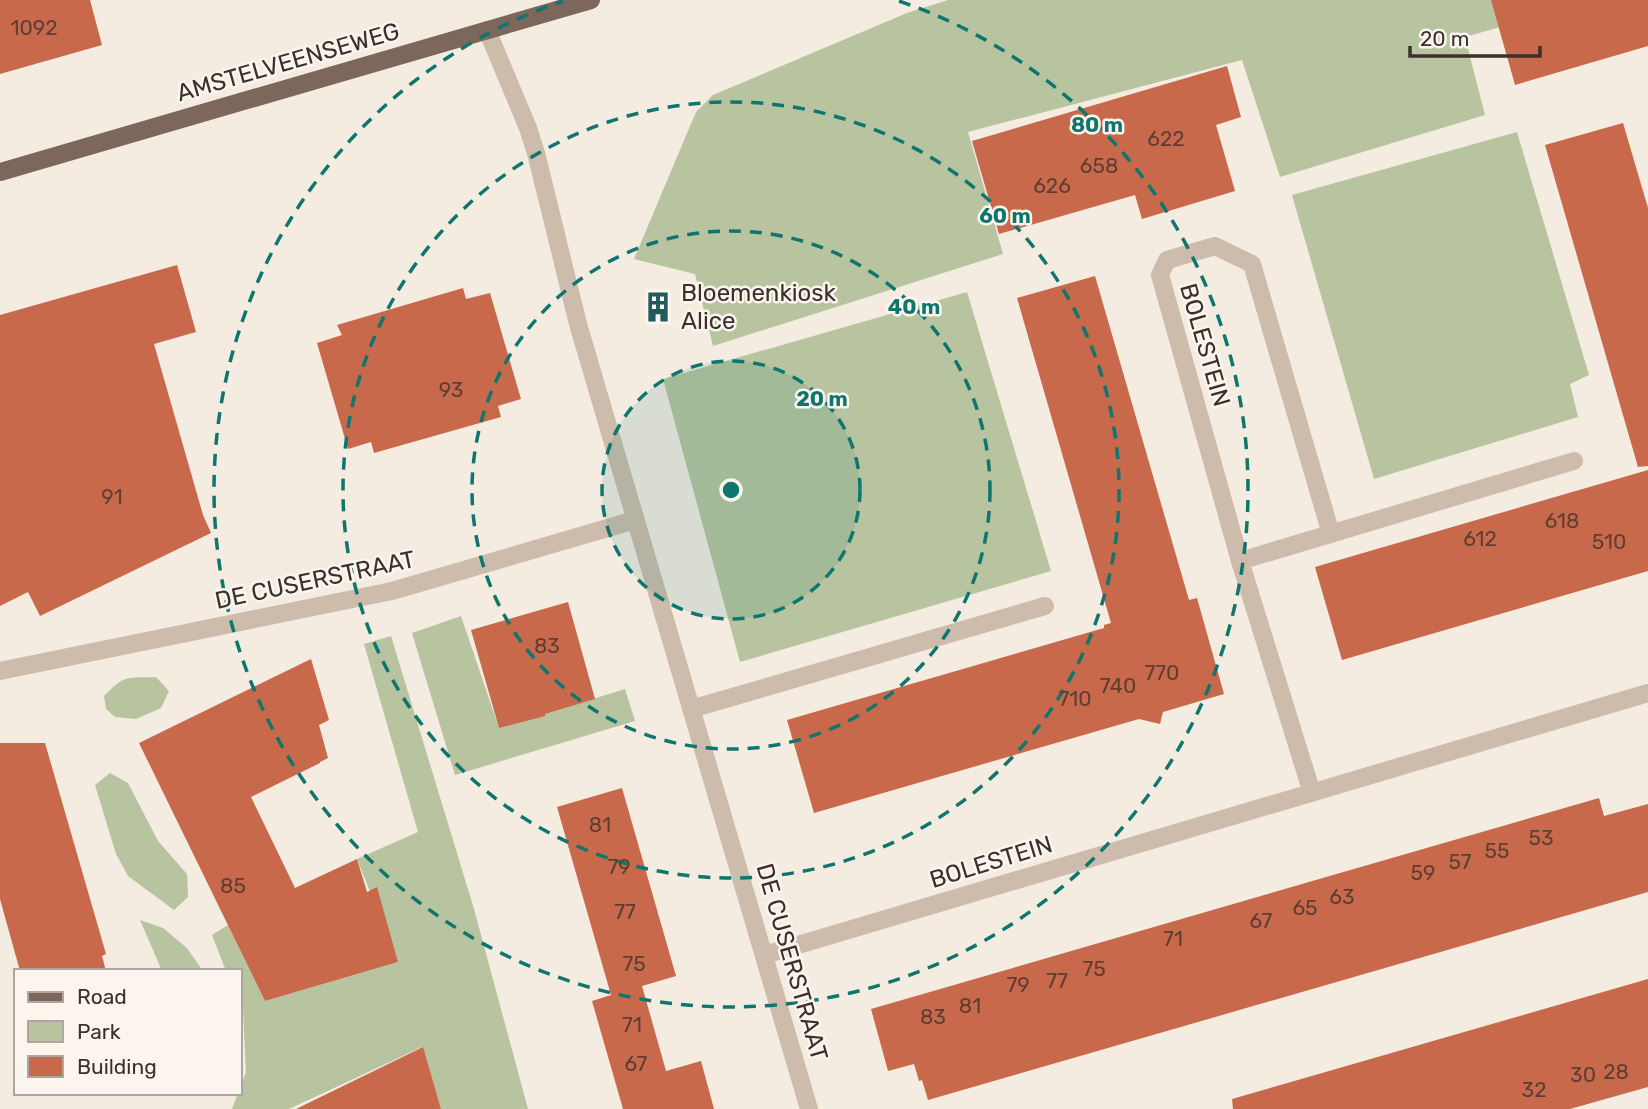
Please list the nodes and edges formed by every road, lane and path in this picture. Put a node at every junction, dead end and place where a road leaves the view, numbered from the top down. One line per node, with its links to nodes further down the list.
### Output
1 (591, 0): 2 (main road, AMSTELVEENSEWEG)
2 (487, 30): 3 (main road, AMSTELVEENSEWEG); 5 (street, DE CUSERSTRAAT)
3 (0, 172)
4 (1574, 461): 6 (street)
5 (635, 520): 9 (street, DE CUSERSTRAAT); 11 (street, DE CUSERSTRAAT)
6 (1331, 534): 7 (street); 7 (street, BOLESTEIN)
7 (1240, 561): 12 (street, BOLESTEIN)
8 (1045, 606): 11 (street)
9 (0, 671)
10 (1648, 694): 12 (street, BOLESTEIN)
11 (691, 709): 13 (street, DE CUSERSTRAAT)
12 (1312, 793): 13 (street, BOLESTEIN)
13 (764, 955): 14 (street, DE CUSERSTRAAT)
14 (809, 1109)

